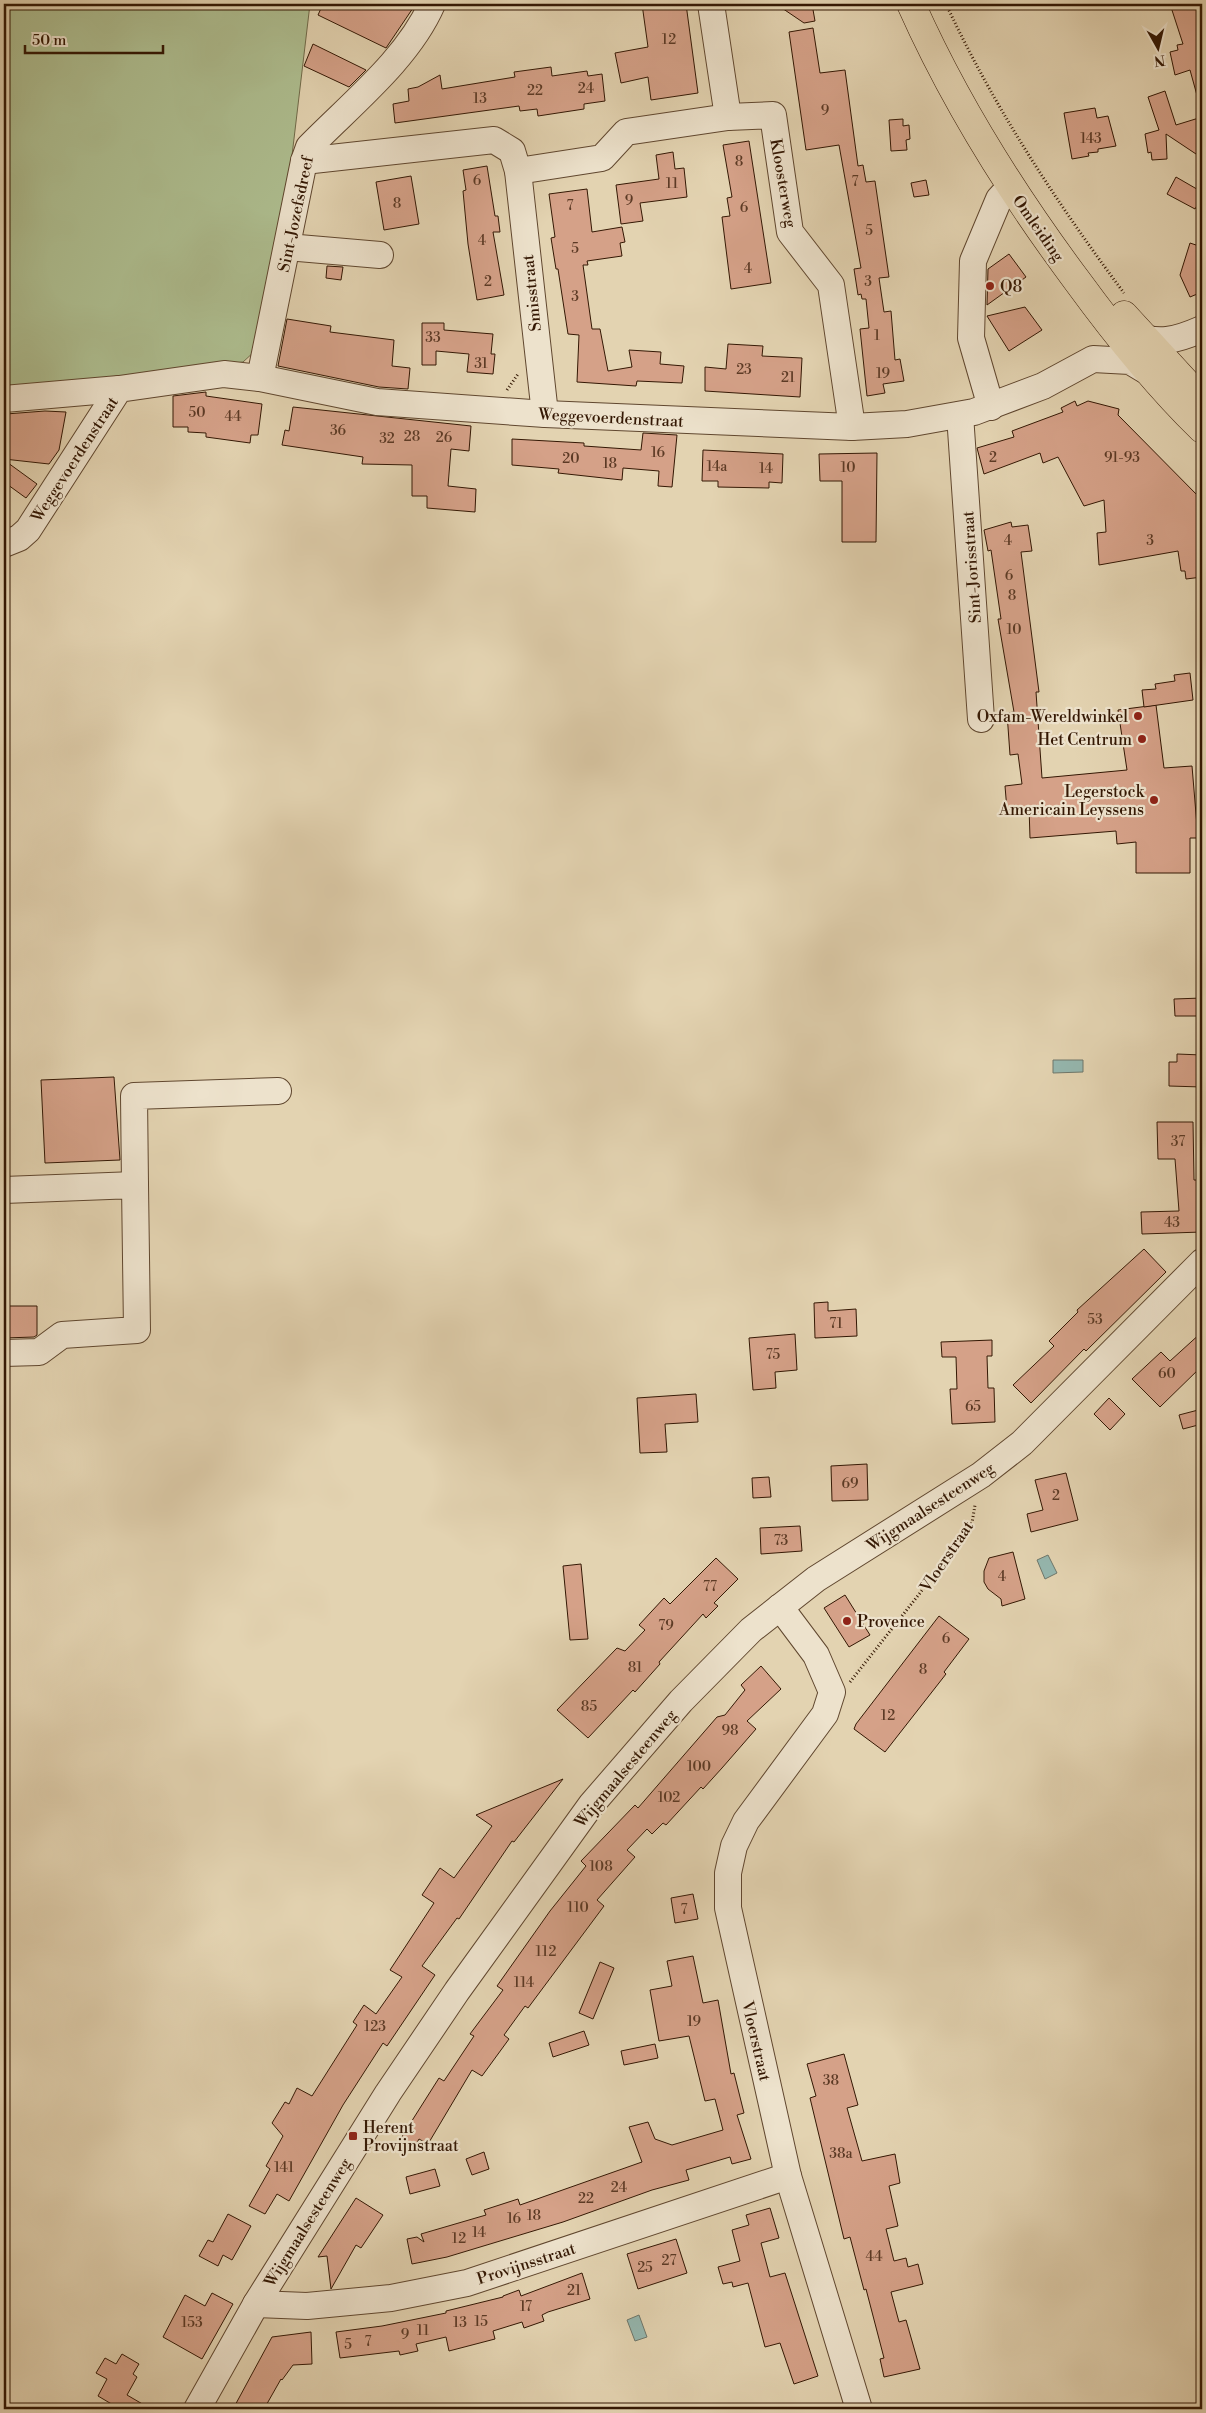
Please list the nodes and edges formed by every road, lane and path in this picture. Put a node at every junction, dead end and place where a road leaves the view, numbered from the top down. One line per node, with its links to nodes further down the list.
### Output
1 (432, 4): 7 (street, Sint-Jozefsdreef)
2 (711, 4): 6 (street)
3 (911, 4): 9 (main road, Omleiding)
4 (928, 4): 15 (main road, Omleiding)
5 (946, 4): 12 (path)
6 (728, 117): 8 (street); 27 (street, Kloosterweg)
7 (304, 161): 8 (street, Smisstraat); 10 (street, Sint-Jozefsdreef)
8 (518, 172): 16 (street, Smisstraat)
9 (1010, 187): 13 (main road, Omleiding); 23 (street)
10 (287, 247): 11 (street); 19 (street, Sint-Jozefsdreef)
11 (380, 255)
12 (1130, 300)
13 (1106, 320): 15 (street); 17 (street); 18 (main road, Omleiding)
14 (1202, 329): 15 (street)
15 (1146, 340): 22 (main road, Omleiding)
16 (537, 348): 24 (path); 25 (street, Smisstraat)
17 (1093, 359): 18 (street); 23 (street, Weggevoerdenstraat)
18 (1145, 370): 28 (main road, Omleiding)
19 (260, 378): 20 (street, Weggevoerdenstraat); 24 (street, Weggevoerdenstraat)
20 (119, 389): 21 (street, Weggevoerdenstraat); 29 (street, Weggevoerdenstraat)
21 (4, 399)
22 (1202, 400)
23 (991, 407): 26 (street, Weggevoerdenstraat)
24 (490, 410): 25 (street, Weggevoerdenstraat)
25 (545, 414): 27 (street, Weggevoerdenstraat)
26 (960, 414): 27 (street, Weggevoerdenstraat); 30 (street, Sint-Jorisstraat)
27 (852, 428)
28 (1202, 429)
29 (4, 544)
30 (982, 719)
31 (278, 1091): 32 (street)
32 (135, 1185): 33 (street); 35 (street)
33 (4, 1190)
34 (1202, 1262): 36 (street, Wijgmaalsesteenweg)
35 (4, 1353)
36 (981, 1475): 37 (street, Wijgmaalsesteenweg); 38 (path, Vloerstraat)
37 (780, 1606): 38 (street); 40 (street, Wijgmaalsesteenweg)
38 (832, 1692): 39 (street, Vloerstraat)
39 (788, 2176): 40 (street, Provijnsstraat); 42 (street, Vloerstraat)
40 (256, 2304): 41 (street, Wijgmaalsesteenweg)
41 (197, 2409)
42 (859, 2409)

